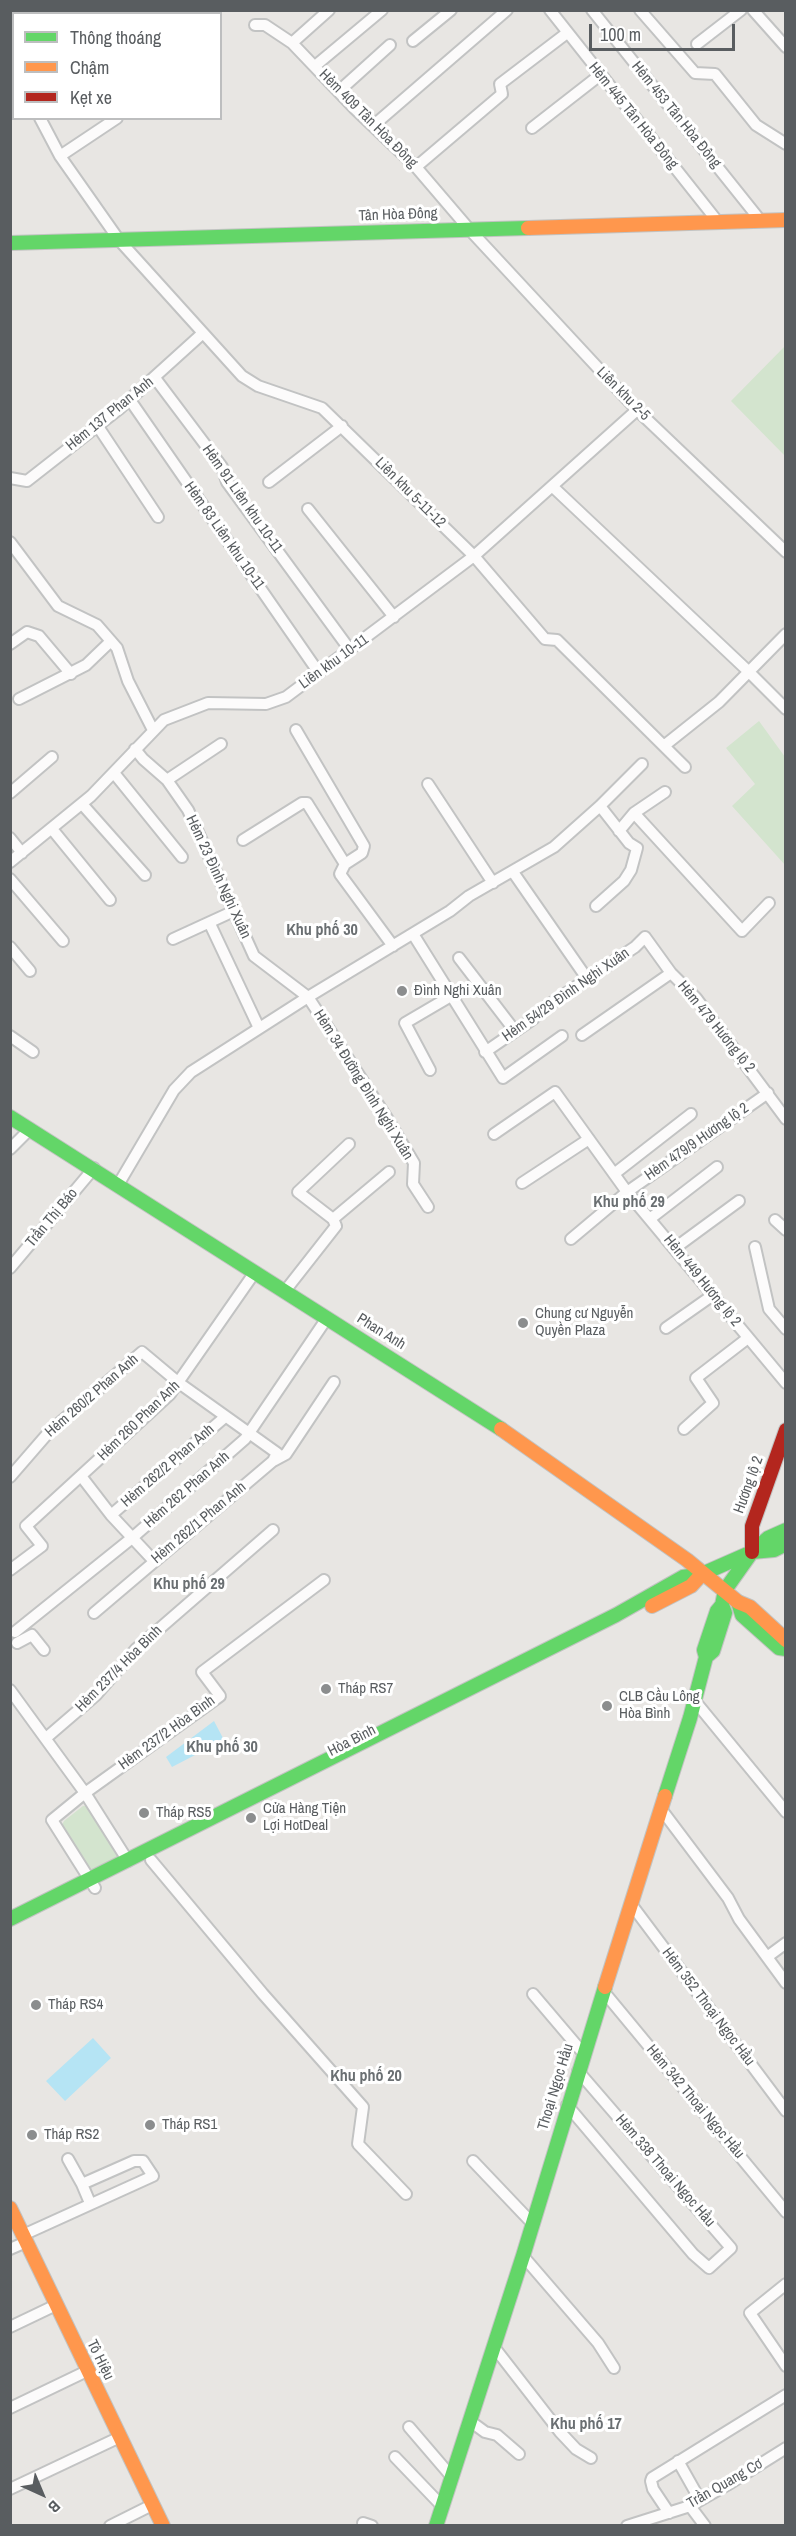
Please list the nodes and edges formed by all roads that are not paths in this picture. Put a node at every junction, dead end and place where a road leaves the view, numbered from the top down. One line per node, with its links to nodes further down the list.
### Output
1 (329, 10): 13 (street)
2 (382, 10): 17 (street)
3 (451, 10): 12 (street)
4 (507, 10): 22 (street)
5 (550, 10): 11 (street, Hẻm 445 Tân Hòa Đông)
6 (592, 10): 27 (street, Hẻm 453 Tân Hòa Đông)
7 (640, 10): 24 (street)
8 (741, 10): 14 (street)
9 (753, 10): 16 (street)
10 (255, 25): 13 (street, Hẻm 409 Tân Hòa Đông)
11 (567, 33): 18 (street, Hẻm 445 Tân Hòa Đông); 26 (street)
12 (413, 41)
13 (292, 43): 17 (street, Hẻm 409 Tân Hòa Đông)
14 (697, 44)
15 (390, 45): 19 (street)
16 (786, 47)
17 (315, 66): 19 (street, Hẻm 409 Tân Hòa Đông)
18 (600, 75): 23 (street); 29 (street, Hẻm 445 Tân Hòa Đông)
19 (339, 91): 22 (street, Hẻm 409 Tân Hòa Đông)
20 (42, 120): 25 (street, Liên khu 5-11-12)
21 (114, 120): 25 (street)
22 (374, 125): 26 (street, Hẻm 409 Tân Hòa Đông)
23 (532, 128)
24 (786, 144)
25 (60, 156): 31 (street, Liên khu 5-11-12)
26 (416, 167): 30 (street, Hẻm 409 Tân Hòa Đông)
27 (760, 220): 28 (main road, Tân Hòa Đông); 29 (main road, Tân Hòa Đông)
28 (786, 220)
29 (718, 222): 30 (main road, Tân Hòa Đông)
30 (469, 229): 31 (main road, Tân Hòa Đông); 36 (street, Liên khu 2-5)
31 (119, 240): 32 (main road, Tân Hòa Đông); 33 (street, Liên khu 5-11-12)
32 (11, 242)
33 (203, 333): 34 (street, Hẻm 137 Phan Anh); 38 (street, Liên khu 5-11-12)
34 (155, 378): 35 (street, Hẻm 137 Phan Anh); 51 (street, Hẻm 91 Liên khu 10-11)
35 (130, 400): 37 (street, Hẻm 137 Phan Anh); 53 (street, Hẻm 83 Liên khu 10-11)
36 (638, 410): 41 (street, Liên khu 10-11); 45 (street, Liên khu 2-5)
37 (97, 425): 39 (street, Hẻm 137 Phan Anh); 43 (street)
38 (342, 426): 40 (street); 46 (street, Liên khu 5-11-12)
39 (10, 478)
40 (269, 482)
41 (553, 487): 46 (street, Liên khu 10-11); 52 (street)
42 (308, 509): 47 (street)
43 (158, 518)
44 (10, 542): 49 (street)
45 (786, 552)
46 (474, 556): 47 (street, Liên khu 10-11); 60 (street, Liên khu 5-11-12)
47 (394, 617): 51 (street, Liên khu 10-11)
48 (786, 634): 52 (street)
49 (111, 641): 54 (street); 57 (street)
50 (10, 644): 54 (street)
51 (350, 650): 53 (street, Liên khu 10-11)
52 (748, 671): 56 (street); 60 (street)
53 (319, 673): 57 (street, Liên khu 10-11)
54 (70, 674): 55 (street)
55 (19, 699)
56 (786, 710)
57 (153, 730): 61 (street, Liên khu 10-11)
58 (296, 730): 80 (street)
59 (222, 744): 66 (street)
60 (665, 746): 64 (street, Liên khu 5-11-12)
61 (135, 749): 65 (street, Liên khu 10-11); 66 (street, Hẻm 23 Đình Nghi Xuân)
62 (52, 757): 69 (street)
63 (642, 764): 71 (street)
64 (686, 767)
65 (114, 773): 70 (street, Liên khu 10-11); 78 (street)
66 (167, 780): 88 (street, Hẻm 23 Đình Nghi Xuân)
67 (428, 784): 84 (street)
68 (665, 792): 72 (street)
69 (10, 793)
70 (82, 804): 73 (street, Liên khu 10-11); 82 (street)
71 (600, 806): 74 (street); 81 (street)
72 (634, 813): 74 (street); 86 (street)
73 (52, 829): 77 (street, Liên khu 10-11); 85 (street)
74 (619, 831): 87 (street)
75 (10, 838): 77 (street)
76 (243, 840): 80 (street)
77 (22, 853): 79 (street, Liên khu 10-11)
78 (182, 857)
79 (10, 862)
80 (345, 864): 94 (street)
81 (513, 872): 84 (street); 99 (street)
82 (145, 875)
83 (10, 879): 93 (street)
84 (493, 883): 90 (street)
85 (110, 900)
86 (769, 903)
87 (596, 906)
88 (234, 911): 89 (street); 101 (street, Hẻm 23 Đình Nghi Xuân)
89 (210, 924): 92 (street); 102 (street)
90 (413, 934): 94 (street); 100 (street)
91 (645, 937): 98 (street, Hẻm 479 Hương lộ 2); 99 (street, Hẻm 54/29 Đình Nghi Xuân)
92 (173, 939)
93 (63, 941)
94 (393, 946): 101 (street)
95 (10, 947): 97 (street)
96 (459, 958): 103 (street)
97 (30, 971)
98 (671, 973): 104 (street); 110 (street, Hẻm 479 Hương lộ 2)
99 (588, 980): 103 (street, Hẻm 54/29 Đình Nghi Xuân)
100 (451, 996): 108 (street); 109 (street)
101 (308, 997): 102 (street); 127 (street, Hẻm 34 Đường Đình Nghi Xuân)
102 (259, 1028): 124 (street)
103 (515, 1031): 108 (street, Hẻm 54/29 Đình Nghi Xuân)
104 (582, 1035)
105 (10, 1036): 107 (street)
106 (562, 1036): 108 (street)
107 (33, 1052)
108 (485, 1052)
109 (429, 1070)
110 (768, 1093): 113 (street, Hẻm 479 Hương lộ 2); 125 (street, Hẻm 479/9 Hương lộ 2)
111 (691, 1114): 122 (street)
112 (10, 1117): 114 (main road, Phan Anh)
113 (786, 1119)
114 (30, 1129): 118 (street); 120 (main road, Phan Anh)
115 (494, 1134): 116 (street, Hẻm 449 Hương lộ 2)
116 (589, 1139): 122 (street, Hẻm 449 Hương lộ 2); 123 (street)
117 (349, 1144): 129 (street)
118 (10, 1149)
119 (717, 1167): 128 (street)
120 (94, 1168): 124 (main road, Phan Anh); 135 (street, Trần Thị Báo)
121 (389, 1173): 129 (street)
122 (614, 1173): 125 (street, Hẻm 449 Hương lộ 2)
123 (522, 1183)
124 (118, 1185): 136 (main road, Phan Anh)
125 (627, 1191): 128 (street, Hẻm 449 Hương lộ 2); 132 (street, Hẻm 479/9 Hương lộ 2)
126 (739, 1201): 134 (street)
127 (428, 1206)
128 (651, 1218): 134 (street, Hẻm 449 Hương lộ 2)
129 (333, 1219): 137 (street)
130 (775, 1220): 131 (street)
131 (786, 1230)
132 (571, 1239)
133 (754, 1247): 141 (street)
134 (675, 1248): 138 (street, Hẻm 449 Hương lộ 2)
135 (10, 1268)
136 (255, 1272): 137 (main road, Phan Anh); 144 (street, Hẻm 260 Phan Anh)
137 (285, 1291): 139 (main road, Phan Anh)
138 (713, 1295): 140 (street); 142 (street, Hẻm 449 Hương lộ 2)
139 (327, 1318): 149 (street, Hẻm 262 Phan Anh); 161 (main road, Phan Anh)
140 (666, 1328)
141 (786, 1329)
142 (748, 1338): 145 (street, Hẻm 449 Hương lộ 2); 147 (street)
143 (334, 1382): 150 (street, Hẻm 262/1 Phan Anh)
144 (180, 1383): 146 (street); 151 (street, Hẻm 260 Phan Anh); 152 (street, Hẻm 260/2 Phan Anh)
145 (786, 1383)
146 (225, 1417): 149 (street); 153 (street, Hẻm 262/2 Phan Anh)
147 (684, 1429)
148 (786, 1430): 158 (main road, Hương lộ 2)
149 (250, 1434): 150 (street); 156 (street, Hẻm 262 Phan Anh)
150 (273, 1461): 159 (street, Hẻm 262/1 Phan Anh)
151 (81, 1476): 153 (street); 160 (street, Hẻm 260 Phan Anh)
152 (10, 1477)
153 (111, 1515): 156 (street)
154 (273, 1530): 172 (street, Hẻm 237/4 Hòa Bình)
155 (786, 1530): 158 (main road)
156 (132, 1538): 159 (street); 166 (street, Hẻm 262 Phan Anh)
157 (786, 1544): 158 (main road)
158 (752, 1552): 161 (main road, Hòa Bình); 163 (main road, Thoại Ngọc Hầu)
159 (154, 1561): 165 (street, Hẻm 262/1 Phan Anh)
160 (10, 1570)
161 (702, 1574): 163 (main road, Phan Anh); 173 (main road, Hòa Bình)
162 (324, 1580): 174 (street, Hẻm 237/2 Hòa Bình)
163 (725, 1590): 164 (main road, Phan Anh); 171 (main road, Thoại Ngọc Hầu)
164 (738, 1602): 167 (main road); 168 (main road)
165 (94, 1613)
166 (13, 1638): 169 (street)
167 (786, 1640)
168 (786, 1649)
169 (44, 1650)
170 (10, 1690): 172 (street)
171 (694, 1700): 175 (main road, Thoại Ngọc Hầu); 176 (street)
172 (46, 1738): 174 (street)
173 (380, 1740): 177 (main road, Hòa Bình); 178 (main road, Hòa Bình)
174 (85, 1793): 178 (street); 179 (street)
175 (661, 1809): 180 (main road, Thoại Ngọc Hầu); 184 (street)
176 (786, 1812)
177 (151, 1860): 179 (main road, Hòa Bình); 195 (street)
178 (128, 1861): 179 (main road, Hòa Bình)
179 (93, 1884): 181 (main road, Hòa Bình); 182 (main road, Hòa Bình)
180 (631, 1904): 186 (main road, Thoại Ngọc Hầu); 191 (street, Hẻm 352 Thoại Ngọc Hầu)
181 (10, 1919)
182 (10, 1929)
183 (786, 1943): 184 (street)
184 (767, 1957): 185 (street)
185 (786, 1983)
186 (604, 1992): 188 (main road, Thoại Ngọc Hầu); 198 (street, Hẻm 342 Thoại Ngọc Hầu)
187 (533, 1994): 188 (street)
188 (584, 2054): 189 (main road, Thoại Ngọc Hầu)
189 (578, 2071): 190 (main road, Thoại Ngọc Hầu); 190 (street, Hẻm 338 Thoại Ngọc Hầu)
190 (567, 2105): 199 (main road, Thoại Ngọc Hầu)
191 (786, 2111)
192 (68, 2159): 194 (street)
193 (473, 2161): 199 (street)
194 (82, 2184): 196 (street); 196 (street)
195 (406, 2194)
196 (90, 2203): 200 (street)
197 (10, 2208): 200 (main road, Tô Hiệu)
198 (786, 2212)
199 (532, 2223): 202 (main road, Thoại Ngọc Hầu)
200 (24, 2238): 201 (street); 204 (main road, Tô Hiệu)
201 (10, 2249)
202 (523, 2256): 206 (main road, Thoại Ngọc Hầu); 208 (street)
203 (786, 2284): 207 (street)
204 (56, 2305): 205 (street); 209 (main road, Tô Hiệu)
205 (10, 2327)
206 (494, 2347): 212 (main road, Thoại Ngọc Hầu); 218 (street)
207 (786, 2366)
208 (614, 2368)
209 (87, 2371): 211 (street); 214 (main road, Tô Hiệu)
210 (786, 2395): 219 (street)
211 (10, 2408)
212 (470, 2421): 216 (street); 220 (main road, Thoại Ngọc Hầu)
213 (409, 2427): 220 (street)
214 (120, 2437): 221 (street); 223 (main road, Tô Hiệu)
215 (786, 2448): 222 (street, Trần Quang Cơ)
216 (519, 2454)
217 (395, 2457): 224 (street)
218 (591, 2458)
219 (678, 2461): 222 (street); 225 (street)
220 (452, 2476): 224 (main road, Thoại Ngọc Hầu)
221 (10, 2489)
222 (695, 2503): 225 (street, Trần Quang Cơ); 230 (street)
223 (153, 2505): 226 (street); 227 (main road, Tô Hiệu)
224 (442, 2506): 228 (main road, Thoại Ngọc Hầu)
225 (669, 2513): 229 (street, Trần Quang Cơ)
226 (110, 2526)
227 (163, 2526)
228 (436, 2526)
229 (627, 2526)
230 (705, 2526)

